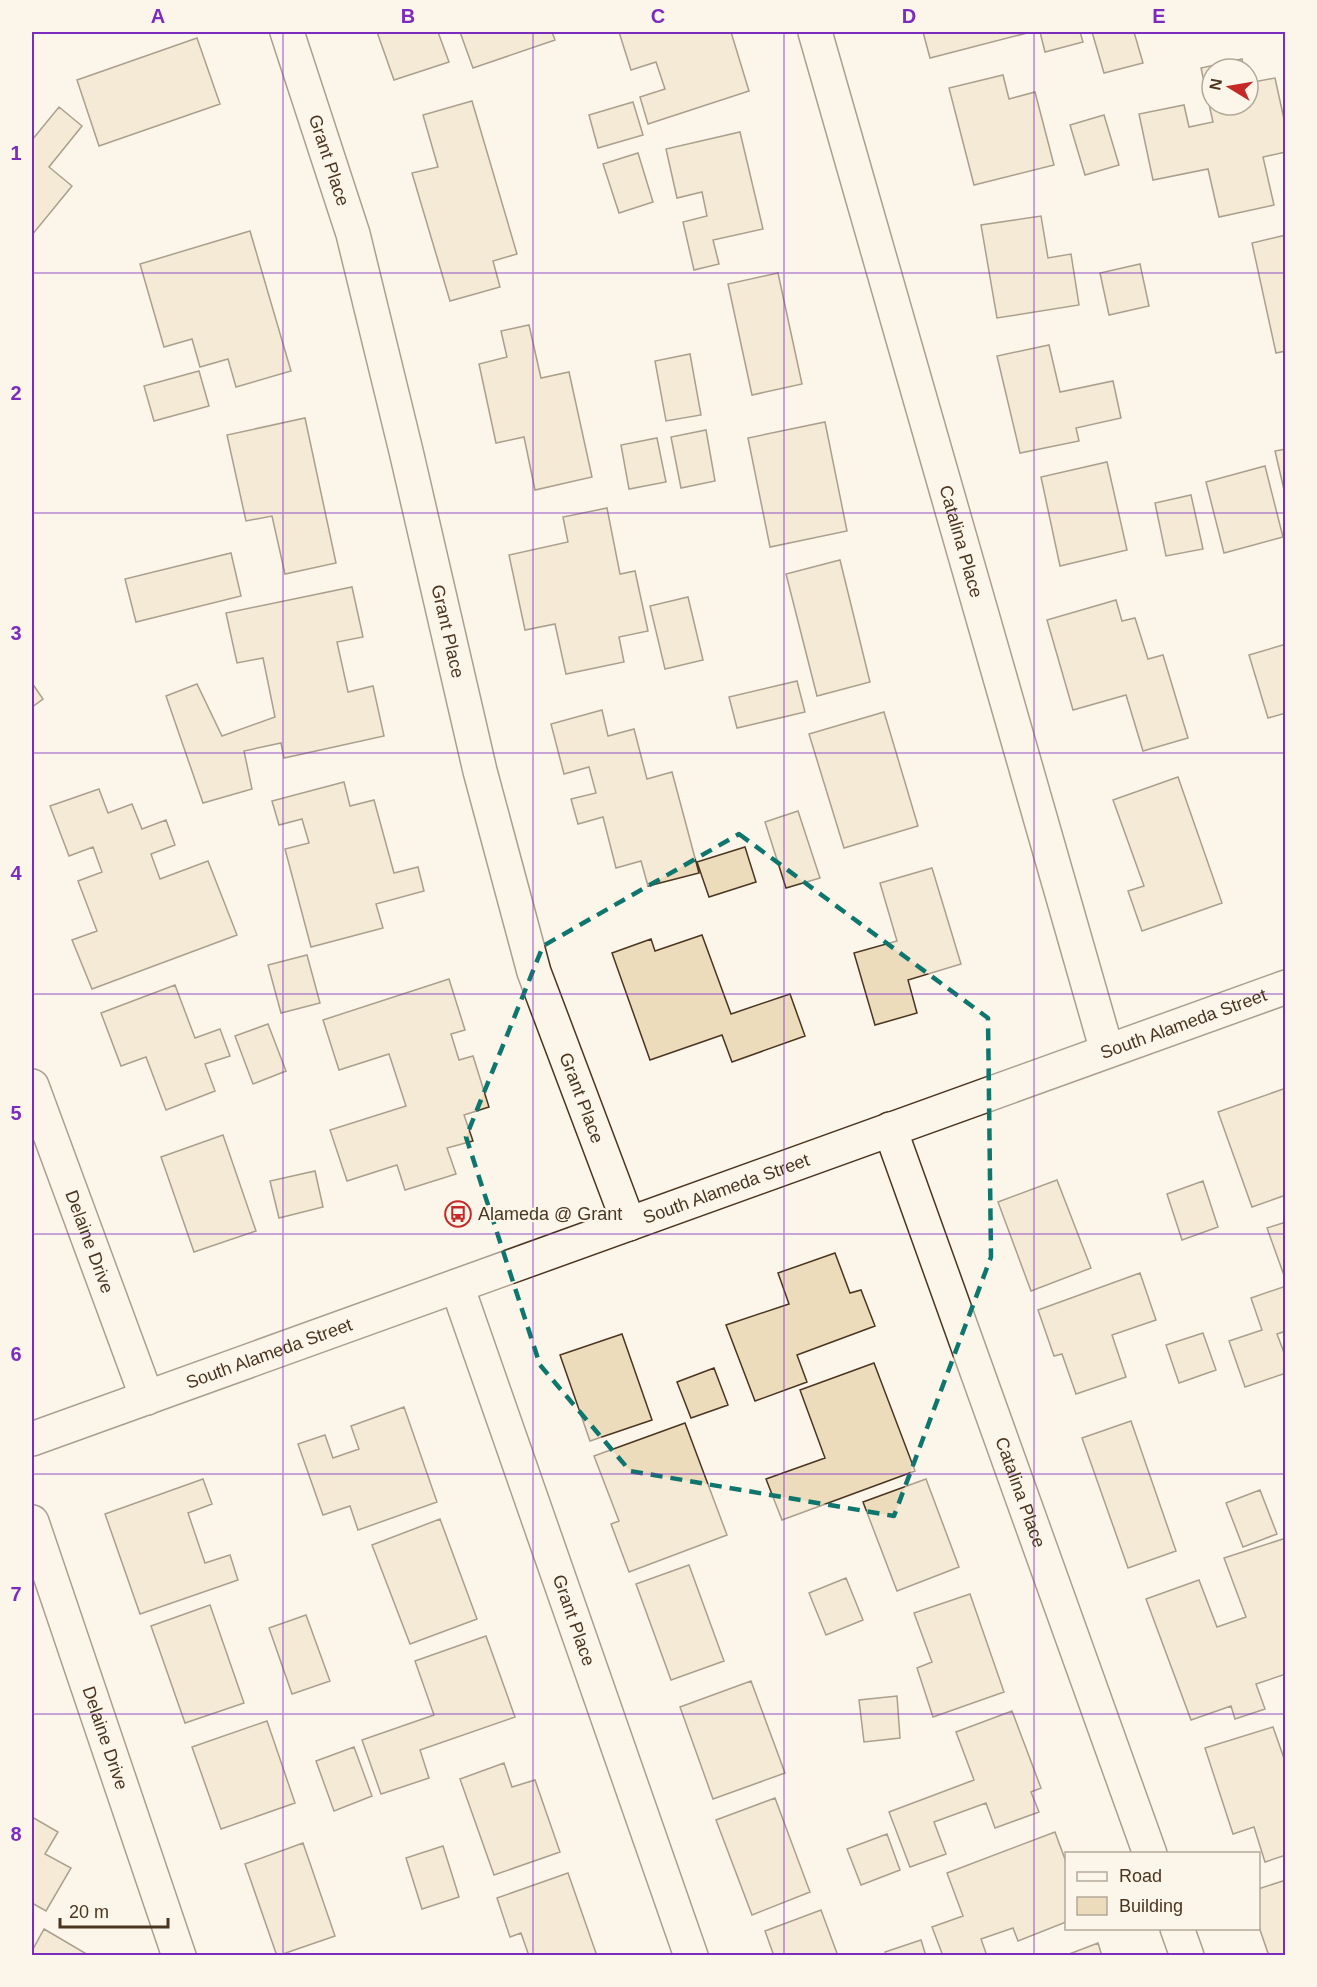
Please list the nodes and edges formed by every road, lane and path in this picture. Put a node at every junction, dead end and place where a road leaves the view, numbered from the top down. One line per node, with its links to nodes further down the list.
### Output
1 (287, 32): 7 (street, Grant Place)
2 (815, 32): 4 (street, Catalina Place)
3 (1286, 987): 4 (street, South Alameda Street)
4 (1107, 1051): 6 (street, South Alameda Street)
5 (32, 1086): 9 (street, Delaine Drive)
6 (890, 1129): 7 (street, South Alameda Street); 12 (street, Catalina Place)
7 (629, 1224): 8 (street, South Alameda Street)
8 (457, 1286): 9 (street, South Alameda Street); 15 (street, Grant Place)
9 (147, 1398): 10 (street, South Alameda Street)
10 (32, 1439)
11 (32, 1521): 14 (street, Delaine Drive)
12 (1149, 1852)
13 (1177, 1930): 16 (street)
14 (179, 1956)
15 (691, 1956)
16 (1187, 1956)

